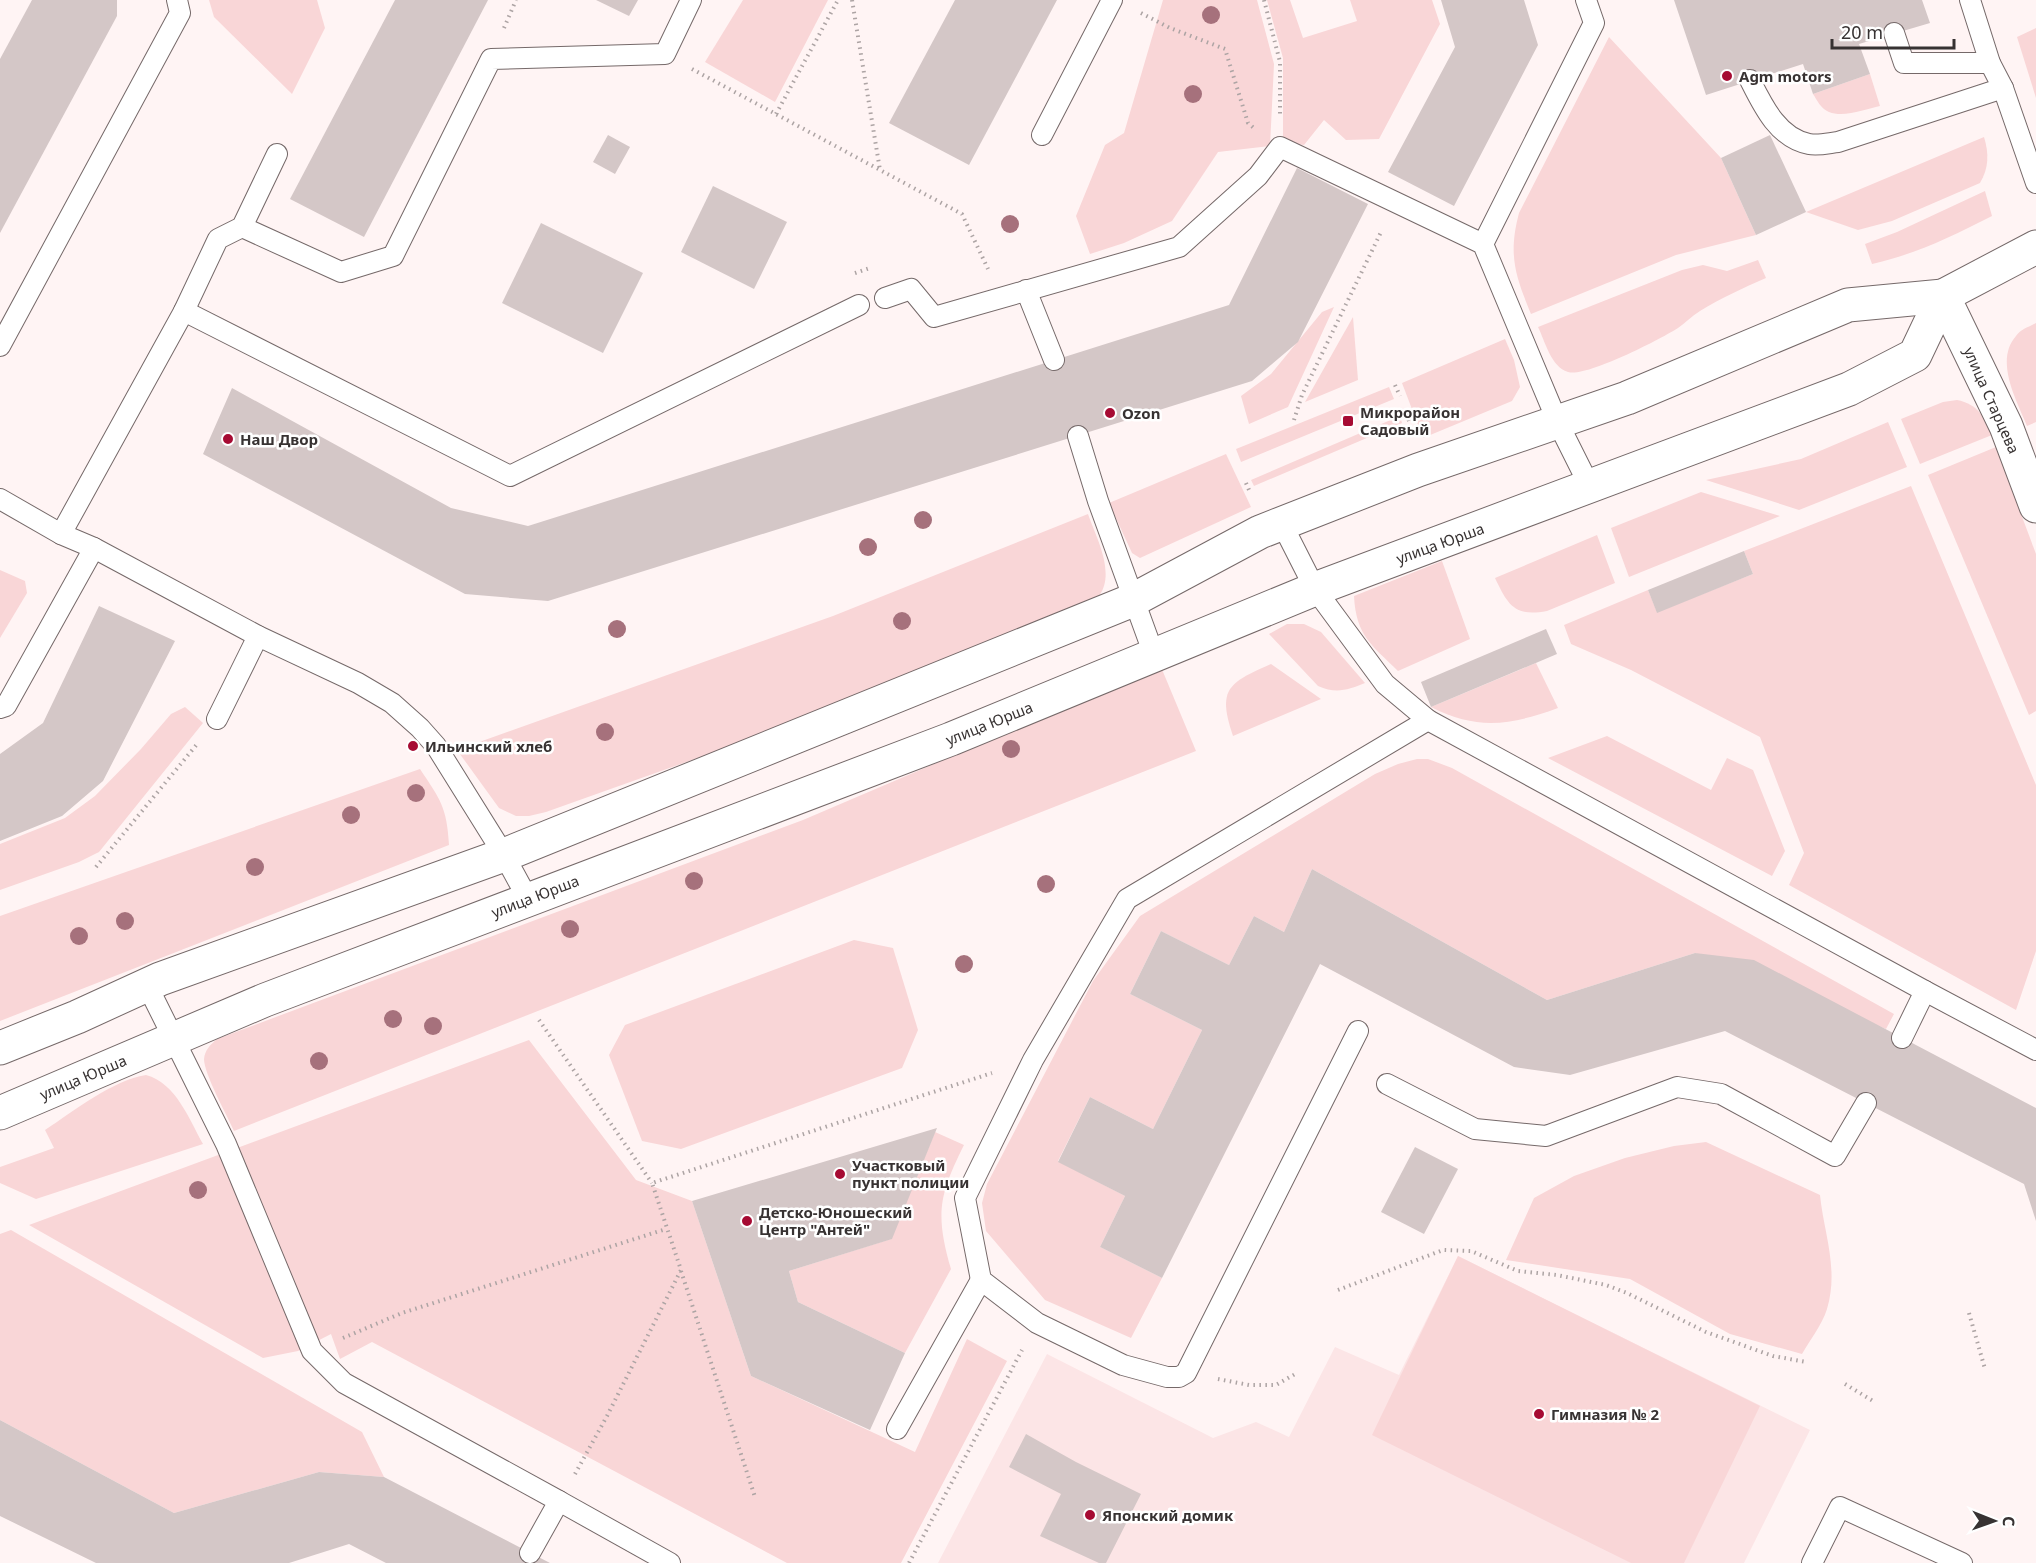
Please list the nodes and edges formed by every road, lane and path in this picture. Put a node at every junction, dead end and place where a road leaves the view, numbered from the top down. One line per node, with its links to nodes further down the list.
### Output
1 (177, 0): 31 (lane)
2 (691, 0): 11 (lane)
3 (838, 0): 15 (path)
4 (852, 0): 19 (path)
5 (1113, 0): 16 (lane)
6 (1264, 0): 17 (path)
7 (1586, 0): 23 (lane)
8 (1970, 0): 12 (lane)
9 (1134, 9): 17 (path)
10 (1894, 33): 12 (lane)
11 (665, 54): 15 (path); 22 (lane)
12 (1990, 63): 14 (lane)
13 (1750, 80): 14 (lane)
14 (2003, 88): 20 (lane)
15 (776, 114): 19 (path)
16 (1042, 135)
17 (1280, 147): 21 (lane); 26 (lane)
18 (277, 154): 22 (lane)
19 (880, 170): 25 (path)
20 (2036, 183)
21 (1396, 201): 23 (lane); 36 (path)
22 (242, 227): 30 (lane)
23 (1483, 244): 38 (lane)
24 (2036, 247): 27 (street)
25 (989, 270)
26 (1026, 290): 28 (lane); 32 (lane)
27 (1943, 296): 38 (street); 41 (street, улица Юрша); 44 (street, улица Старцева)
28 (885, 298)
29 (859, 306): 30 (lane)
30 (184, 311): 46 (lane)
31 (0, 346)
32 (1054, 360)
33 (1395, 385): 34 (path)
34 (1400, 396)
35 (1406, 414): 37 (path)
36 (1294, 420)
37 (1410, 423)
38 (1558, 423): 41 (lane); 45 (street)
39 (1078, 436): 49 (lane)
40 (1246, 483): 42 (path)
41 (1590, 488): 48 (street, улица Юрша)
42 (1249, 490)
43 (0, 499): 46 (lane)
44 (2036, 506)
45 (1282, 524): 48 (lane); 49 (street)
46 (61, 534): 47 (lane)
47 (94, 548): 50 (lane); 52 (lane)
48 (1315, 589): 51 (street, улица Юрша); 54 (lane)
49 (1133, 600): 51 (lane); 55 (street)
50 (258, 636): 53 (lane); 55 (lane)
51 (1154, 655): 57 (street, улица Юрша)
52 (0, 708)
53 (217, 719): 56 (path)
54 (1428, 720): 59 (lane); 66 (lane)
55 (504, 855): 57 (lane); 58 (street)
56 (96, 867)
57 (528, 899): 63 (street, улица Юрша)
58 (147, 985): 63 (lane); 64 (street)
59 (1925, 991): 62 (lane); 65 (lane)
60 (539, 1020): 70 (path)
61 (1358, 1030): 81 (lane)
62 (1902, 1038)
63 (173, 1039): 69 (street, улица Юрша); 77 (lane)
64 (0, 1048)
65 (2036, 1050)
66 (1033, 1060): 70 (path); 73 (lane)
67 (1387, 1084): 68 (lane)
68 (1866, 1103)
69 (0, 1113)
70 (652, 1183): 71 (path)
71 (666, 1229): 72 (path); 77 (path)
72 (681, 1270): 85 (path); 86 (path)
73 (981, 1280): 76 (lane); 84 (lane)
74 (1338, 1290): 78 (path)
75 (1969, 1313): 79 (path)
76 (1036, 1323): 81 (lane); 89 (path)
77 (312, 1351): 86 (lane)
78 (1806, 1362)
79 (1985, 1370)
80 (1298, 1373): 81 (path)
81 (1186, 1374)
82 (1845, 1384): 83 (path)
83 (1874, 1401)
84 (897, 1429)
85 (755, 1497)
86 (559, 1501): 87 (lane); 88 (lane)
87 (530, 1553)
88 (670, 1563)
89 (909, 1563)
90 (1812, 1563): 91 (lane)
91 (1962, 1563)

